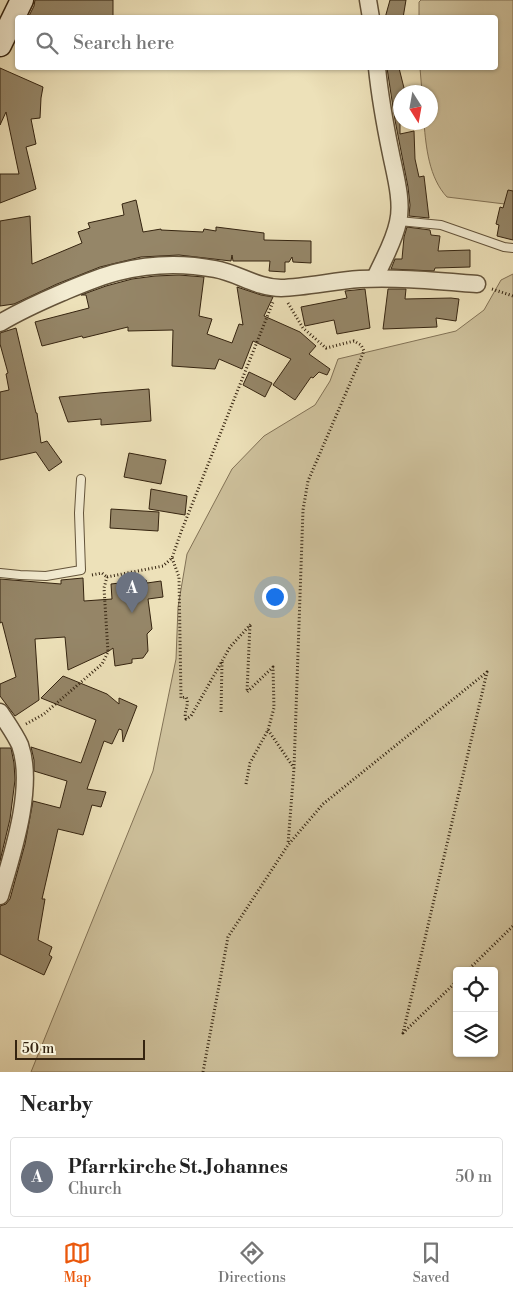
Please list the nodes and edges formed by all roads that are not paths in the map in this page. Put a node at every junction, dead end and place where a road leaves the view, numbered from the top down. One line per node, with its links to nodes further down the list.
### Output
1 (22, 0): 4 (street)
2 (368, 0): 3 (street)
3 (370, 15)
4 (0, 46)
5 (377, 70): 6 (street)
6 (399, 221): 7 (lane); 8 (street)
7 (513, 248)
8 (375, 278): 9 (street); 10 (street)
9 (477, 284)
10 (0, 323)
11 (81, 478): 12 (lane)
12 (0, 573)
13 (0, 712): 14 (street)
14 (6, 732): 15 (street)
15 (0, 896)

